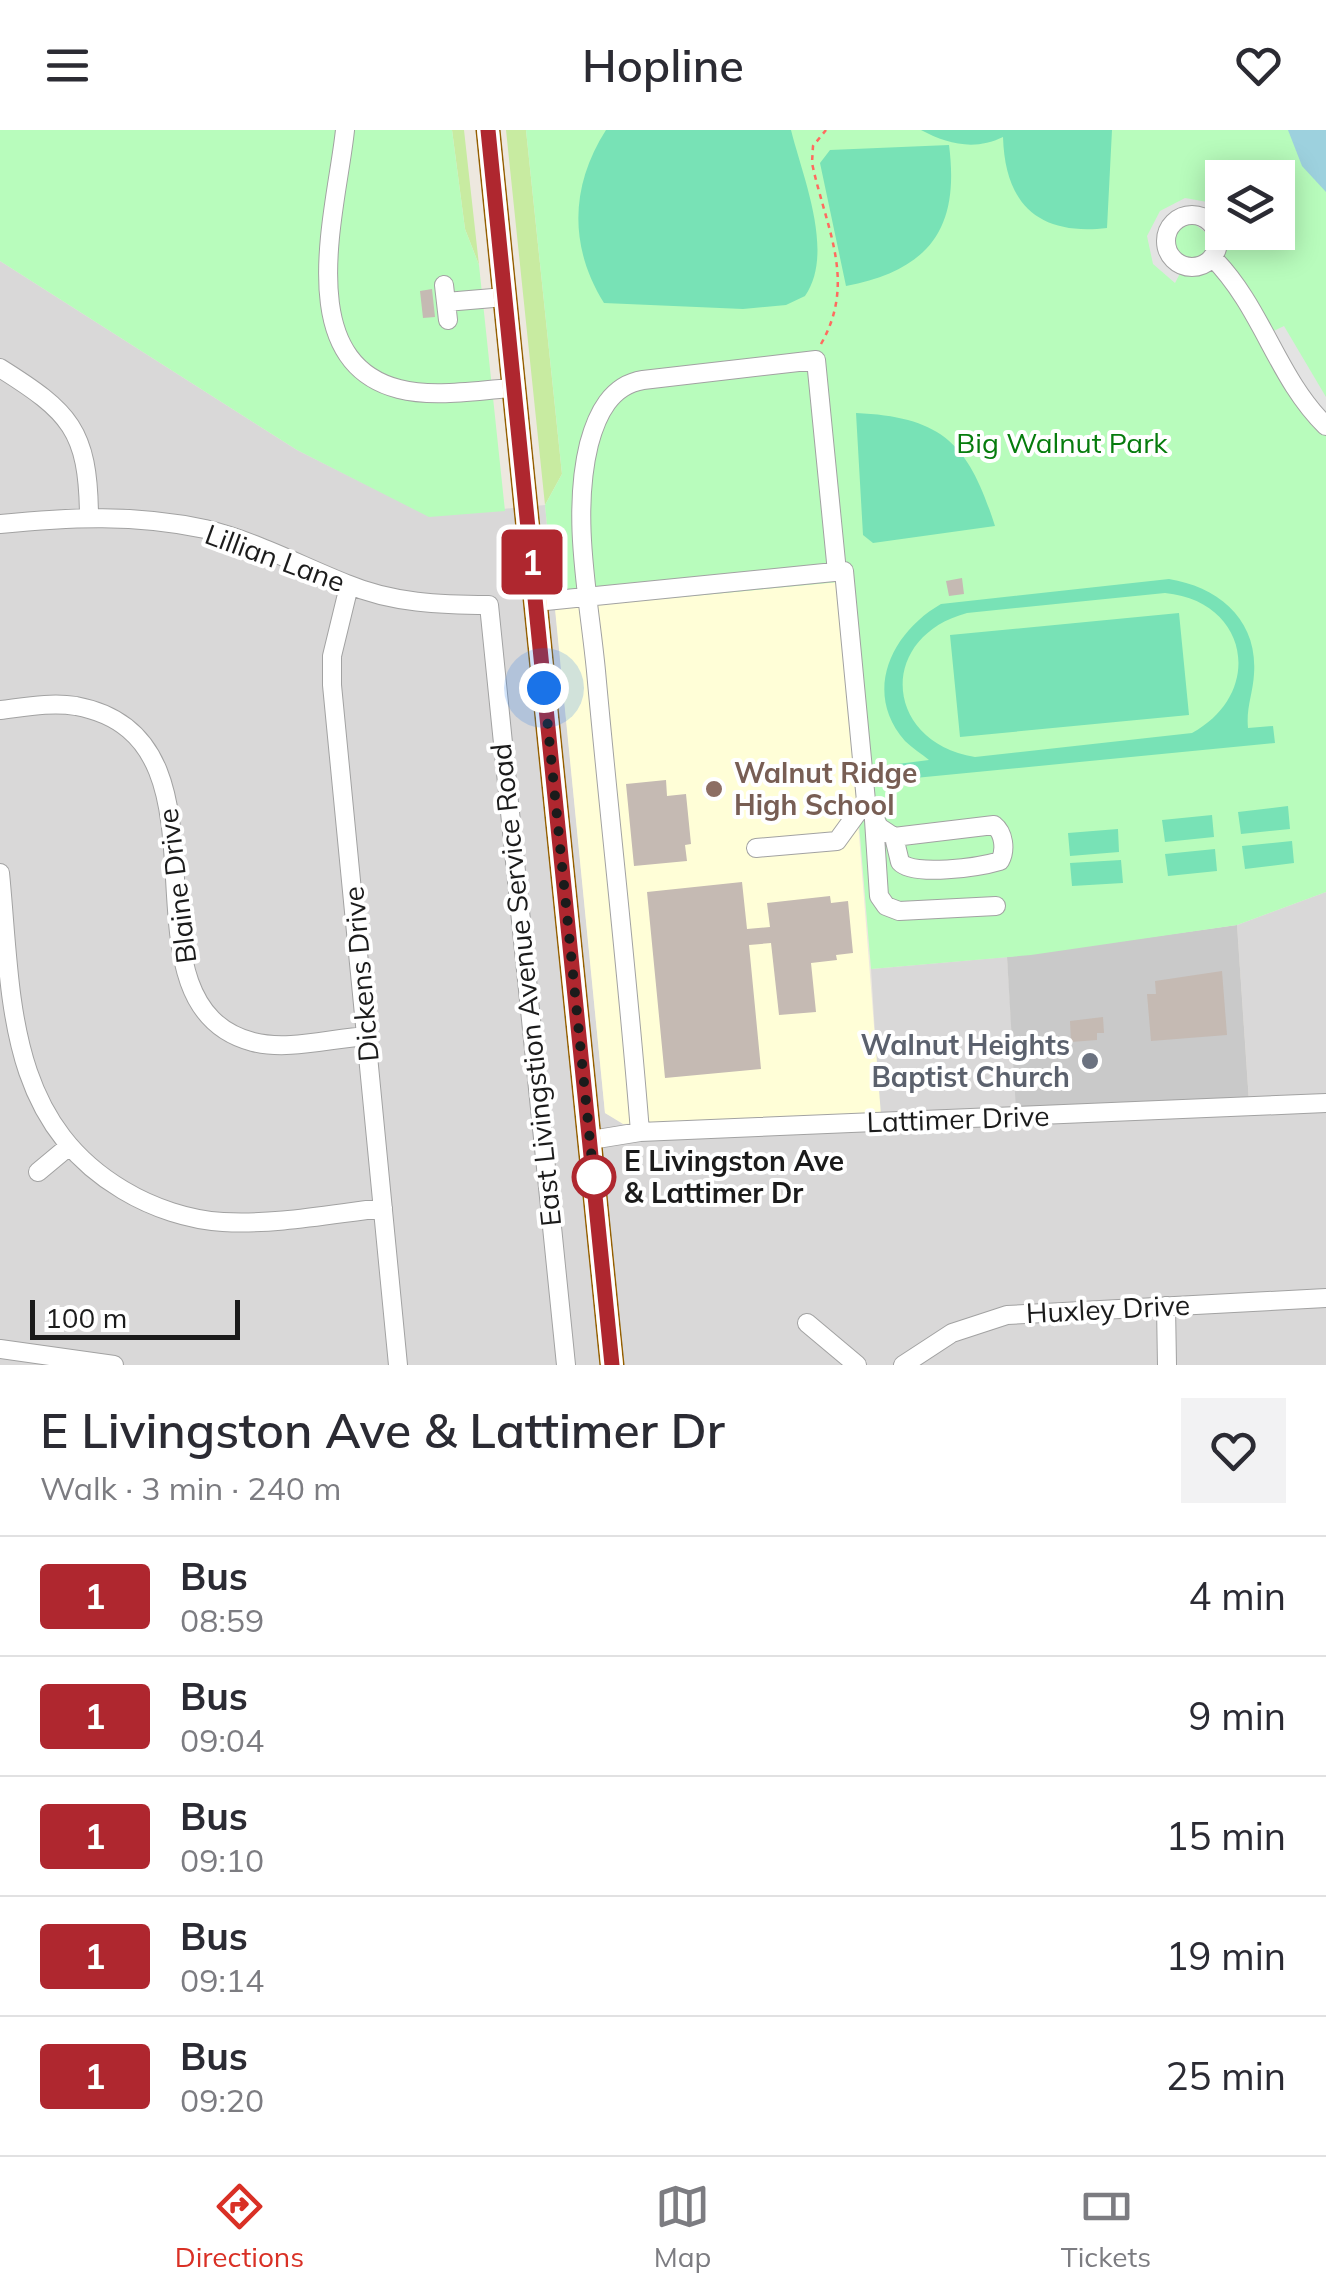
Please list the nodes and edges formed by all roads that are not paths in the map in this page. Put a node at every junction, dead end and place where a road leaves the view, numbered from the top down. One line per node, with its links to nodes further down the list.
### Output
1 (344, 130): 7 (street)
2 (488, 130): 4 (main road)
3 (1212, 257): 8 (street)
4 (505, 297): 5 (street); 7 (main road)
5 (446, 302)
6 (0, 368): 9 (street)
7 (514, 388): 14 (main road)
8 (1326, 426)
9 (89, 515): 10 (street, Lillian Lane); 12 (street, Lillian Lane)
10 (0, 524)
11 (837, 572): 13 (street); 13 (street); 17 (street)
12 (349, 586): 15 (street, Lillian Lane); 22 (street, Dickens Drive)
13 (587, 597): 14 (street); 24 (street)
14 (536, 602): 25 (main road)
15 (489, 605): 35 (street, East Livingstion Avenue Service Road)
16 (0, 710): 22 (street, Blaine Drive)
17 (870, 809): 18 (street); 19 (street); 21 (street)
18 (894, 837): 18 (street)
19 (756, 848)
20 (0, 873): 26 (street)
21 (996, 906)
22 (368, 1036): 28 (street, Dickens Drive)
23 (1326, 1103): 24 (street, Lattimer Drive)
24 (640, 1132): 25 (street, Lattimer Drive)
25 (591, 1140): 36 (main road)
26 (68, 1147): 27 (street); 28 (street)
27 (38, 1172)
28 (383, 1208): 34 (street, Dickens Drive)
29 (1326, 1298): 30 (street, Huxley Drive)
30 (1166, 1306): 38 (street, Huxley Drive); 39 (street)
31 (806, 1323): 37 (street)
32 (0, 1349): 33 (street)
33 (114, 1365)
34 (398, 1365)
35 (566, 1365)
36 (609, 1365)
37 (856, 1365)
38 (902, 1365)
39 (1167, 1365)

